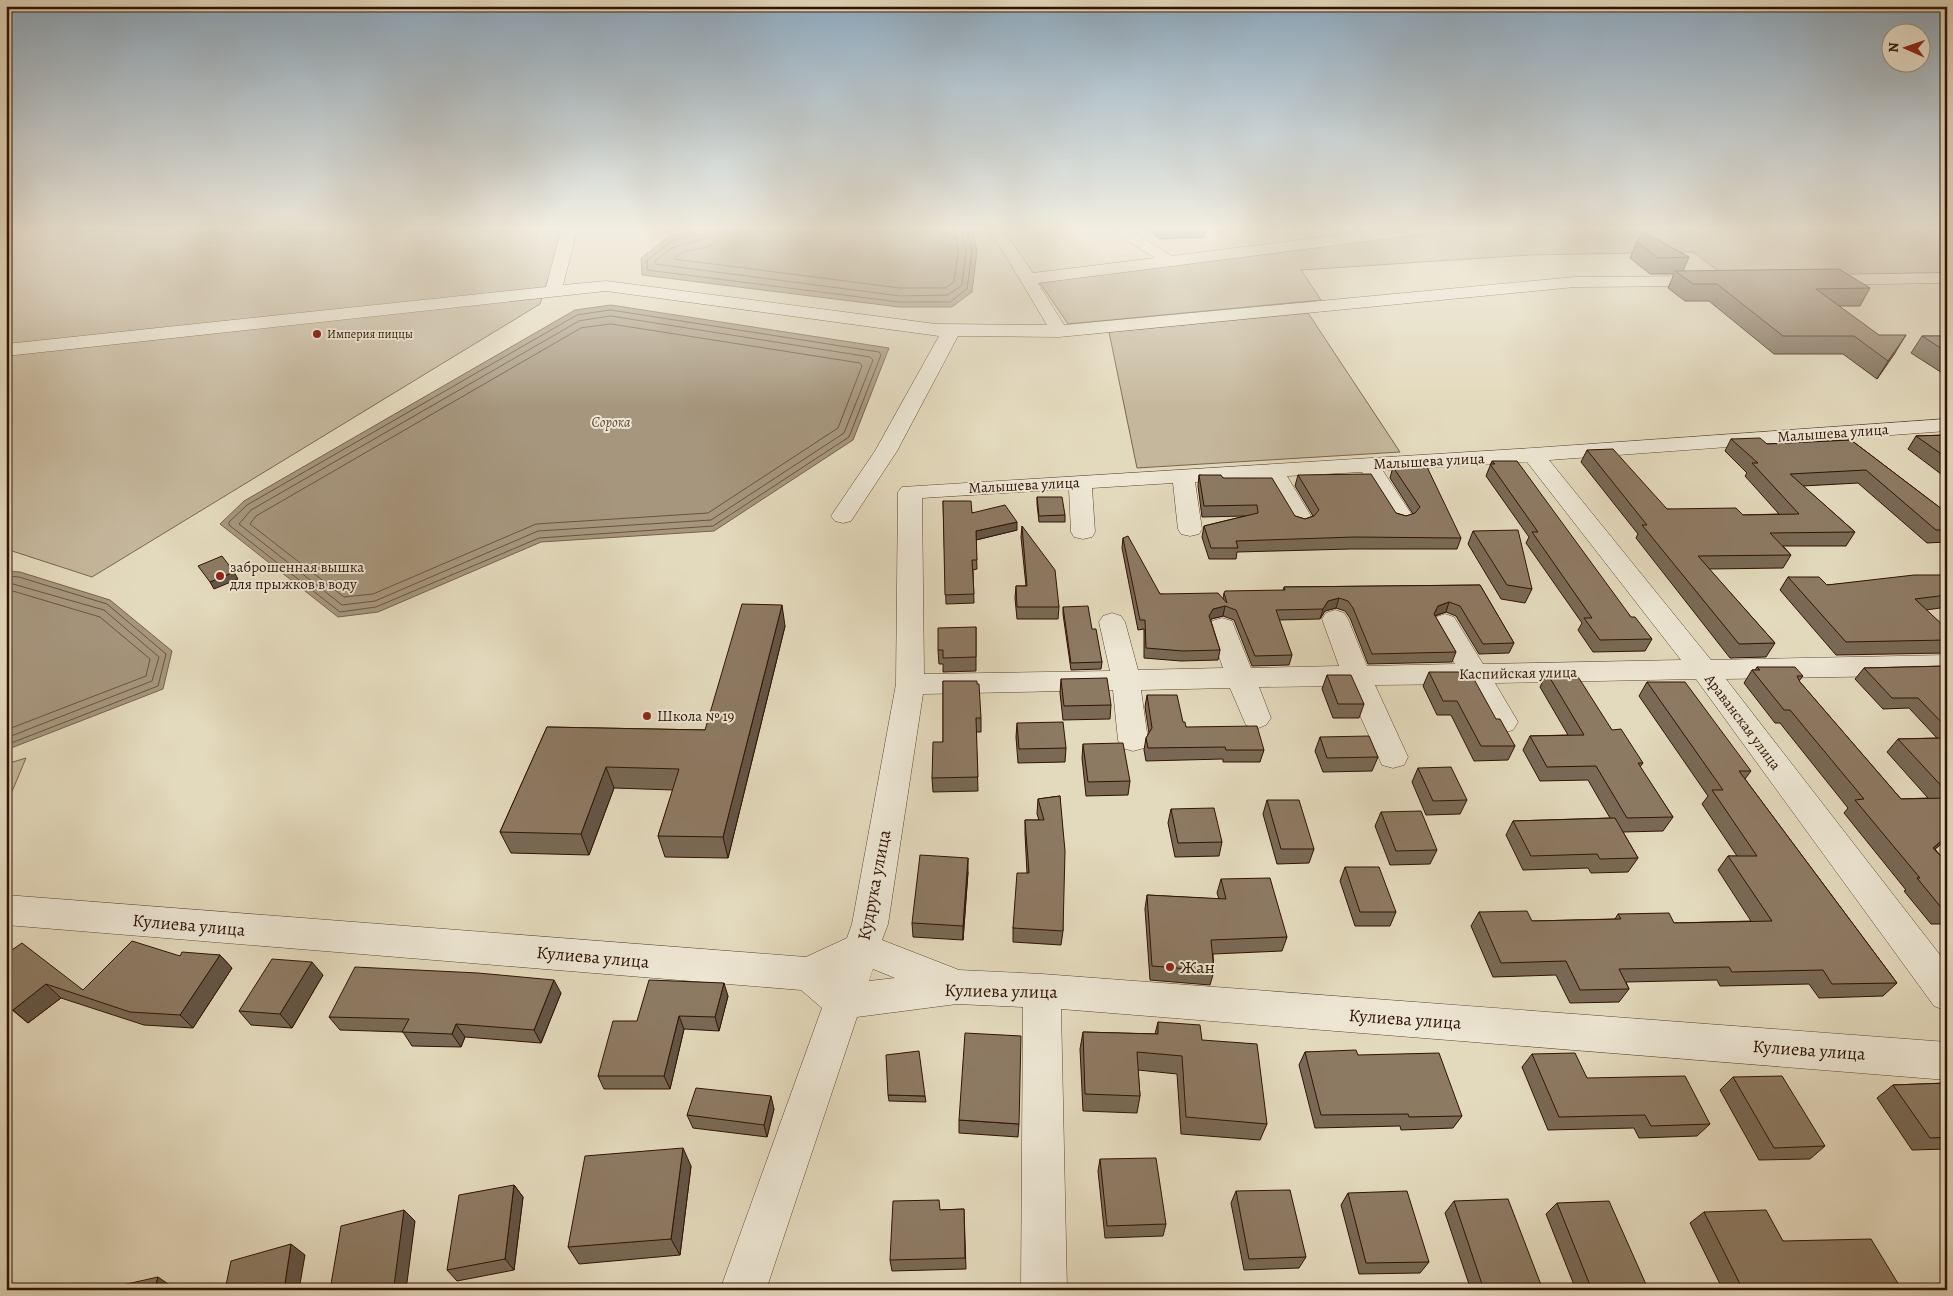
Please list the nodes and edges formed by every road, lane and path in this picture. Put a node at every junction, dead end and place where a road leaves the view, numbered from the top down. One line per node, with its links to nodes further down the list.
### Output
1 (554, 287): 6 (street)
2 (593, 287): 6 (street)
3 (617, 287): 7 (street)
4 (1032, 287): 8 (street)
5 (1518, 287): 8 (street)
6 (553, 292): 9 (street)
7 (951, 331): 8 (street); 19 (street)
8 (1059, 331)
9 (6, 350)
10 (1947, 425): 11 (street, Малышева улица)
11 (1836, 433): 12 (street); 13 (street, Малышева улица)
12 (1858, 450)
13 (1533, 455): 14 (street, Малышева улица); 29 (street, Араванская улица)
14 (1368, 464): 15 (street, Малышева улица); 20 (street)
15 (1272, 470): 16 (street, Малышева улица); 21 (street)
16 (1183, 476): 17 (street, Малышева улица); 22 (street)
17 (1080, 482): 18 (street, Малышева улица); 23 (street)
18 (910, 492): 34 (street, Кудрука улица)
19 (843, 516)
20 (1402, 518)
21 (1302, 521)
22 (1190, 529)
23 (1083, 532)
24 (1335, 619): 31 (street)
25 (1112, 622): 33 (street)
26 (1445, 623): 30 (street)
27 (1222, 627): 32 (street)
28 (1947, 665): 29 (street, Каспийская улица)
29 (1704, 670): 30 (street, Каспийская улица); 44 (street, Араванская улица)
30 (1474, 674): 31 (street, Каспийская улица); 36 (street)
31 (1356, 676): 32 (street, Каспийская улица); 38 (street)
32 (1241, 678): 33 (street, Каспийская улица); 35 (street)
33 (1126, 680): 34 (street, Каспийская улица); 37 (street)
34 (910, 684): 40 (street, Кудрука улица)
35 (1256, 718)
36 (1503, 722)
37 (1133, 740)
38 (1393, 757)
39 (6, 910): 41 (street, Кулиева улица)
40 (862, 948): 41 (street); 42 (street); 45 (street, Кудрука улица)
41 (809, 974): 45 (street)
42 (957, 987): 43 (street, Кулиева улица); 45 (street, Кулиева улица)
43 (1042, 991): 46 (street, Кулиева улица); 48 (street)
44 (1947, 994)
45 (844, 1002): 47 (street, Кудрука улица)
46 (1947, 1061)
47 (743, 1290)
48 (1044, 1290)

